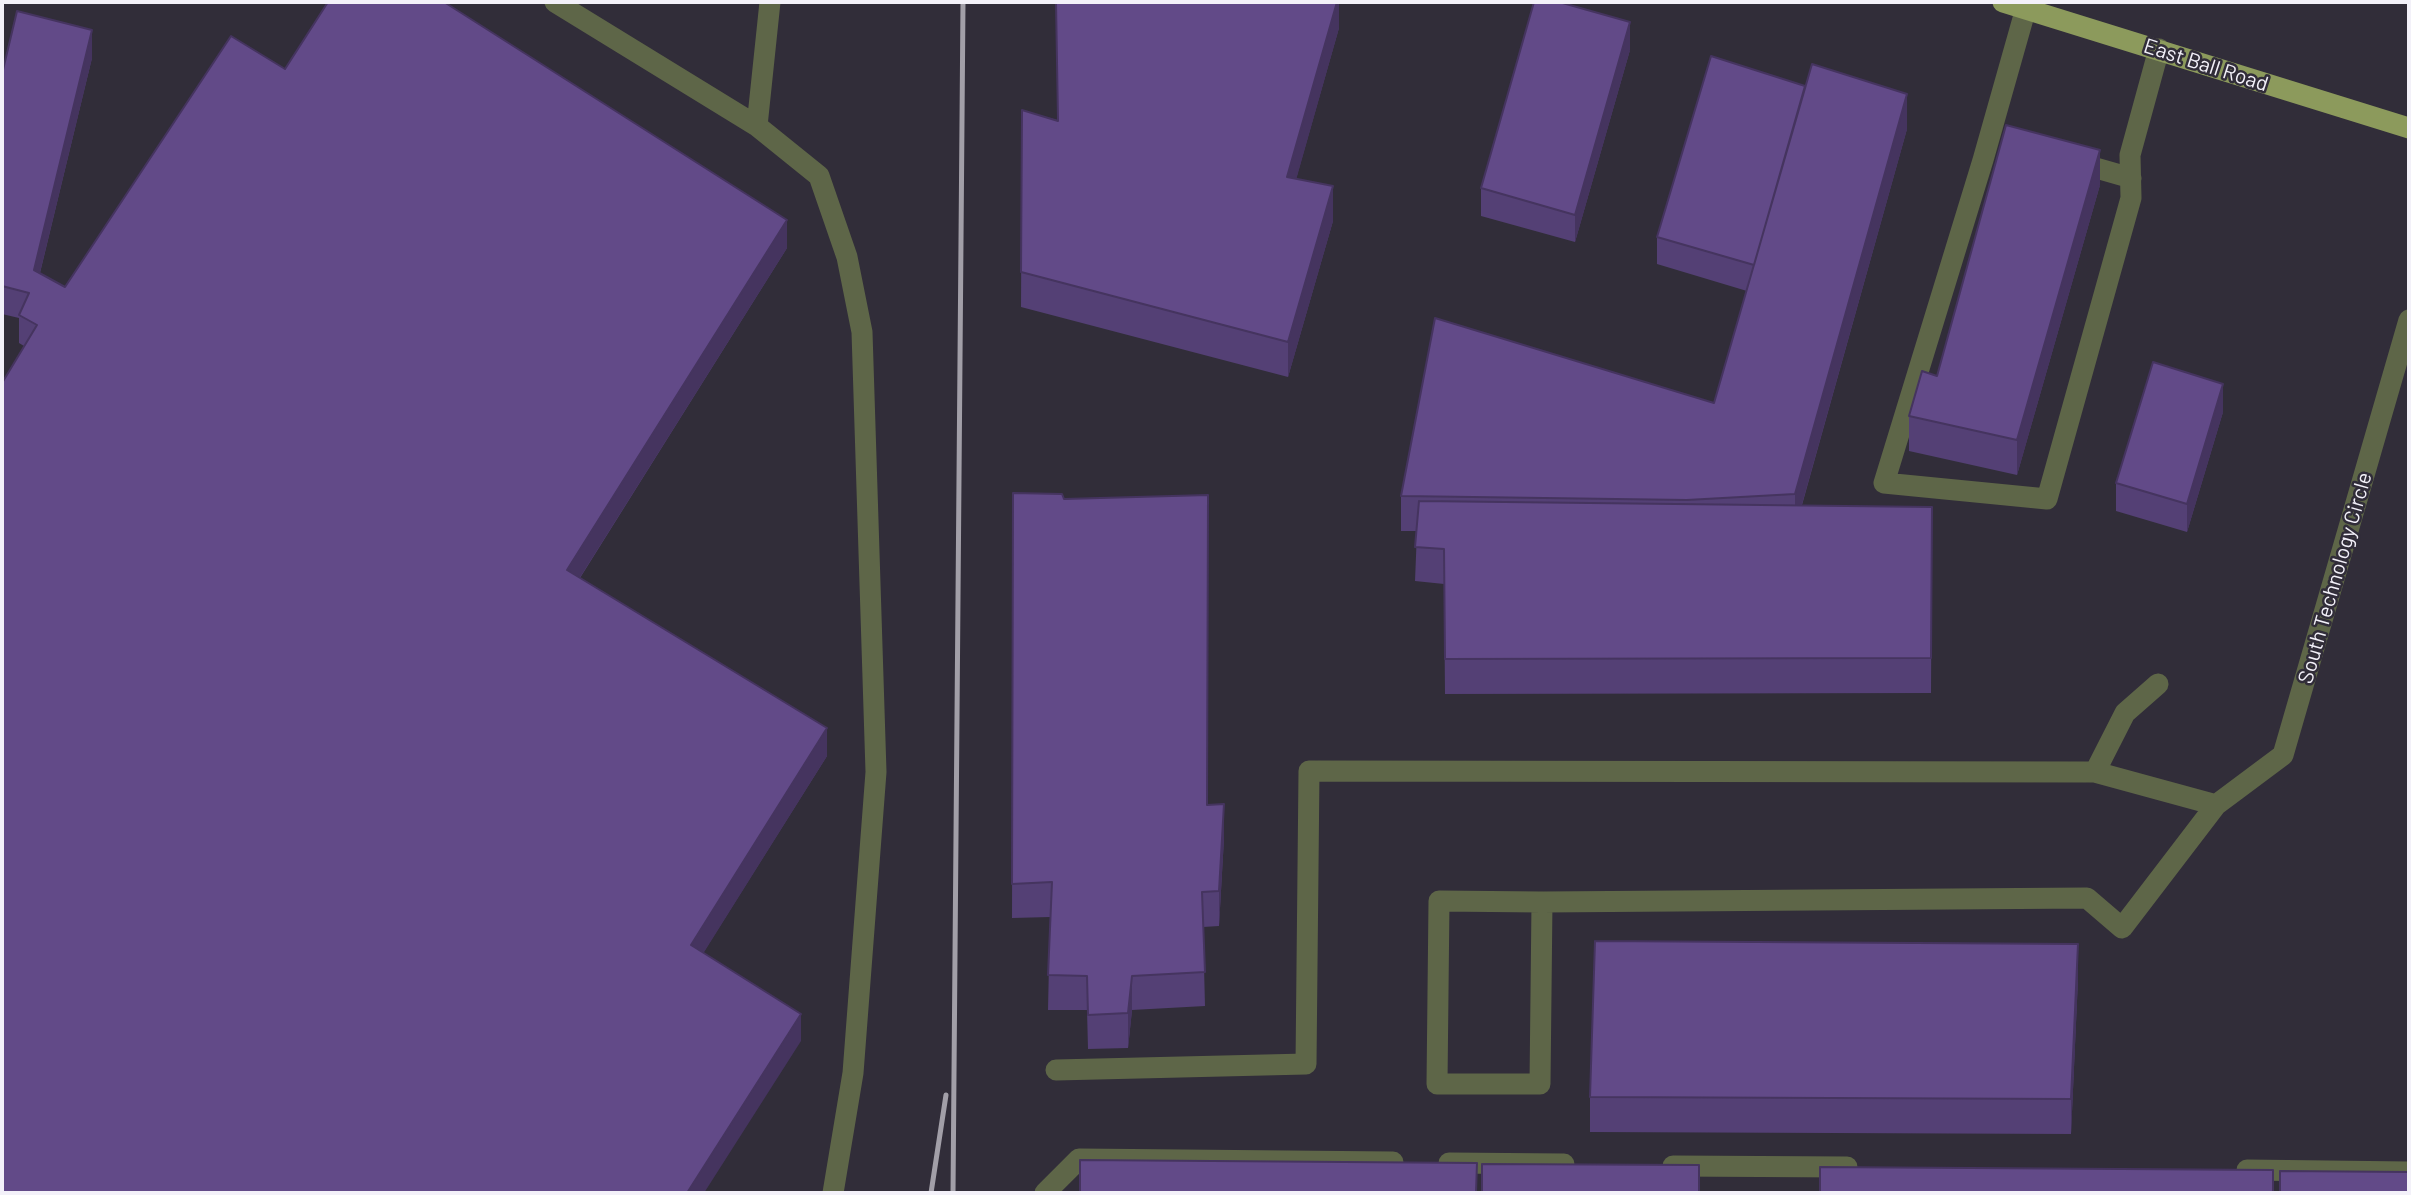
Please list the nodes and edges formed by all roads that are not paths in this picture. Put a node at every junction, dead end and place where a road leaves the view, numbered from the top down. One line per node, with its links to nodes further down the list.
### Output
1 (555, 2): 6 (street)
2 (770, 2): 6 (street)
3 (2003, 2): 4 (main road, East Ball Road)
4 (2026, 8): 5 (main road, East Ball Road); 8 (street)
5 (2159, 49): 7 (main road, East Ball Road); 11 (street)
6 (757, 126): 23 (street)
7 (2409, 128)
8 (1989, 138): 9 (street); 11 (street)
9 (2015, 145)
10 (2053, 156): 11 (street)
11 (2131, 178)
12 (2409, 320): 15 (street, South Technology Circle)
13 (2158, 684): 14 (street)
14 (2095, 772): 15 (street); 17 (street)
15 (2216, 805): 16 (street, South Technology Circle)
16 (1542, 902): 16 (street)
17 (1056, 1070)
18 (1578, 1165): 24 (street)
19 (1646, 1166): 20 (street)
20 (1871, 1168)
21 (2223, 1170): 22 (street)
22 (2409, 1172)
23 (833, 1193)
24 (1045, 1193)

